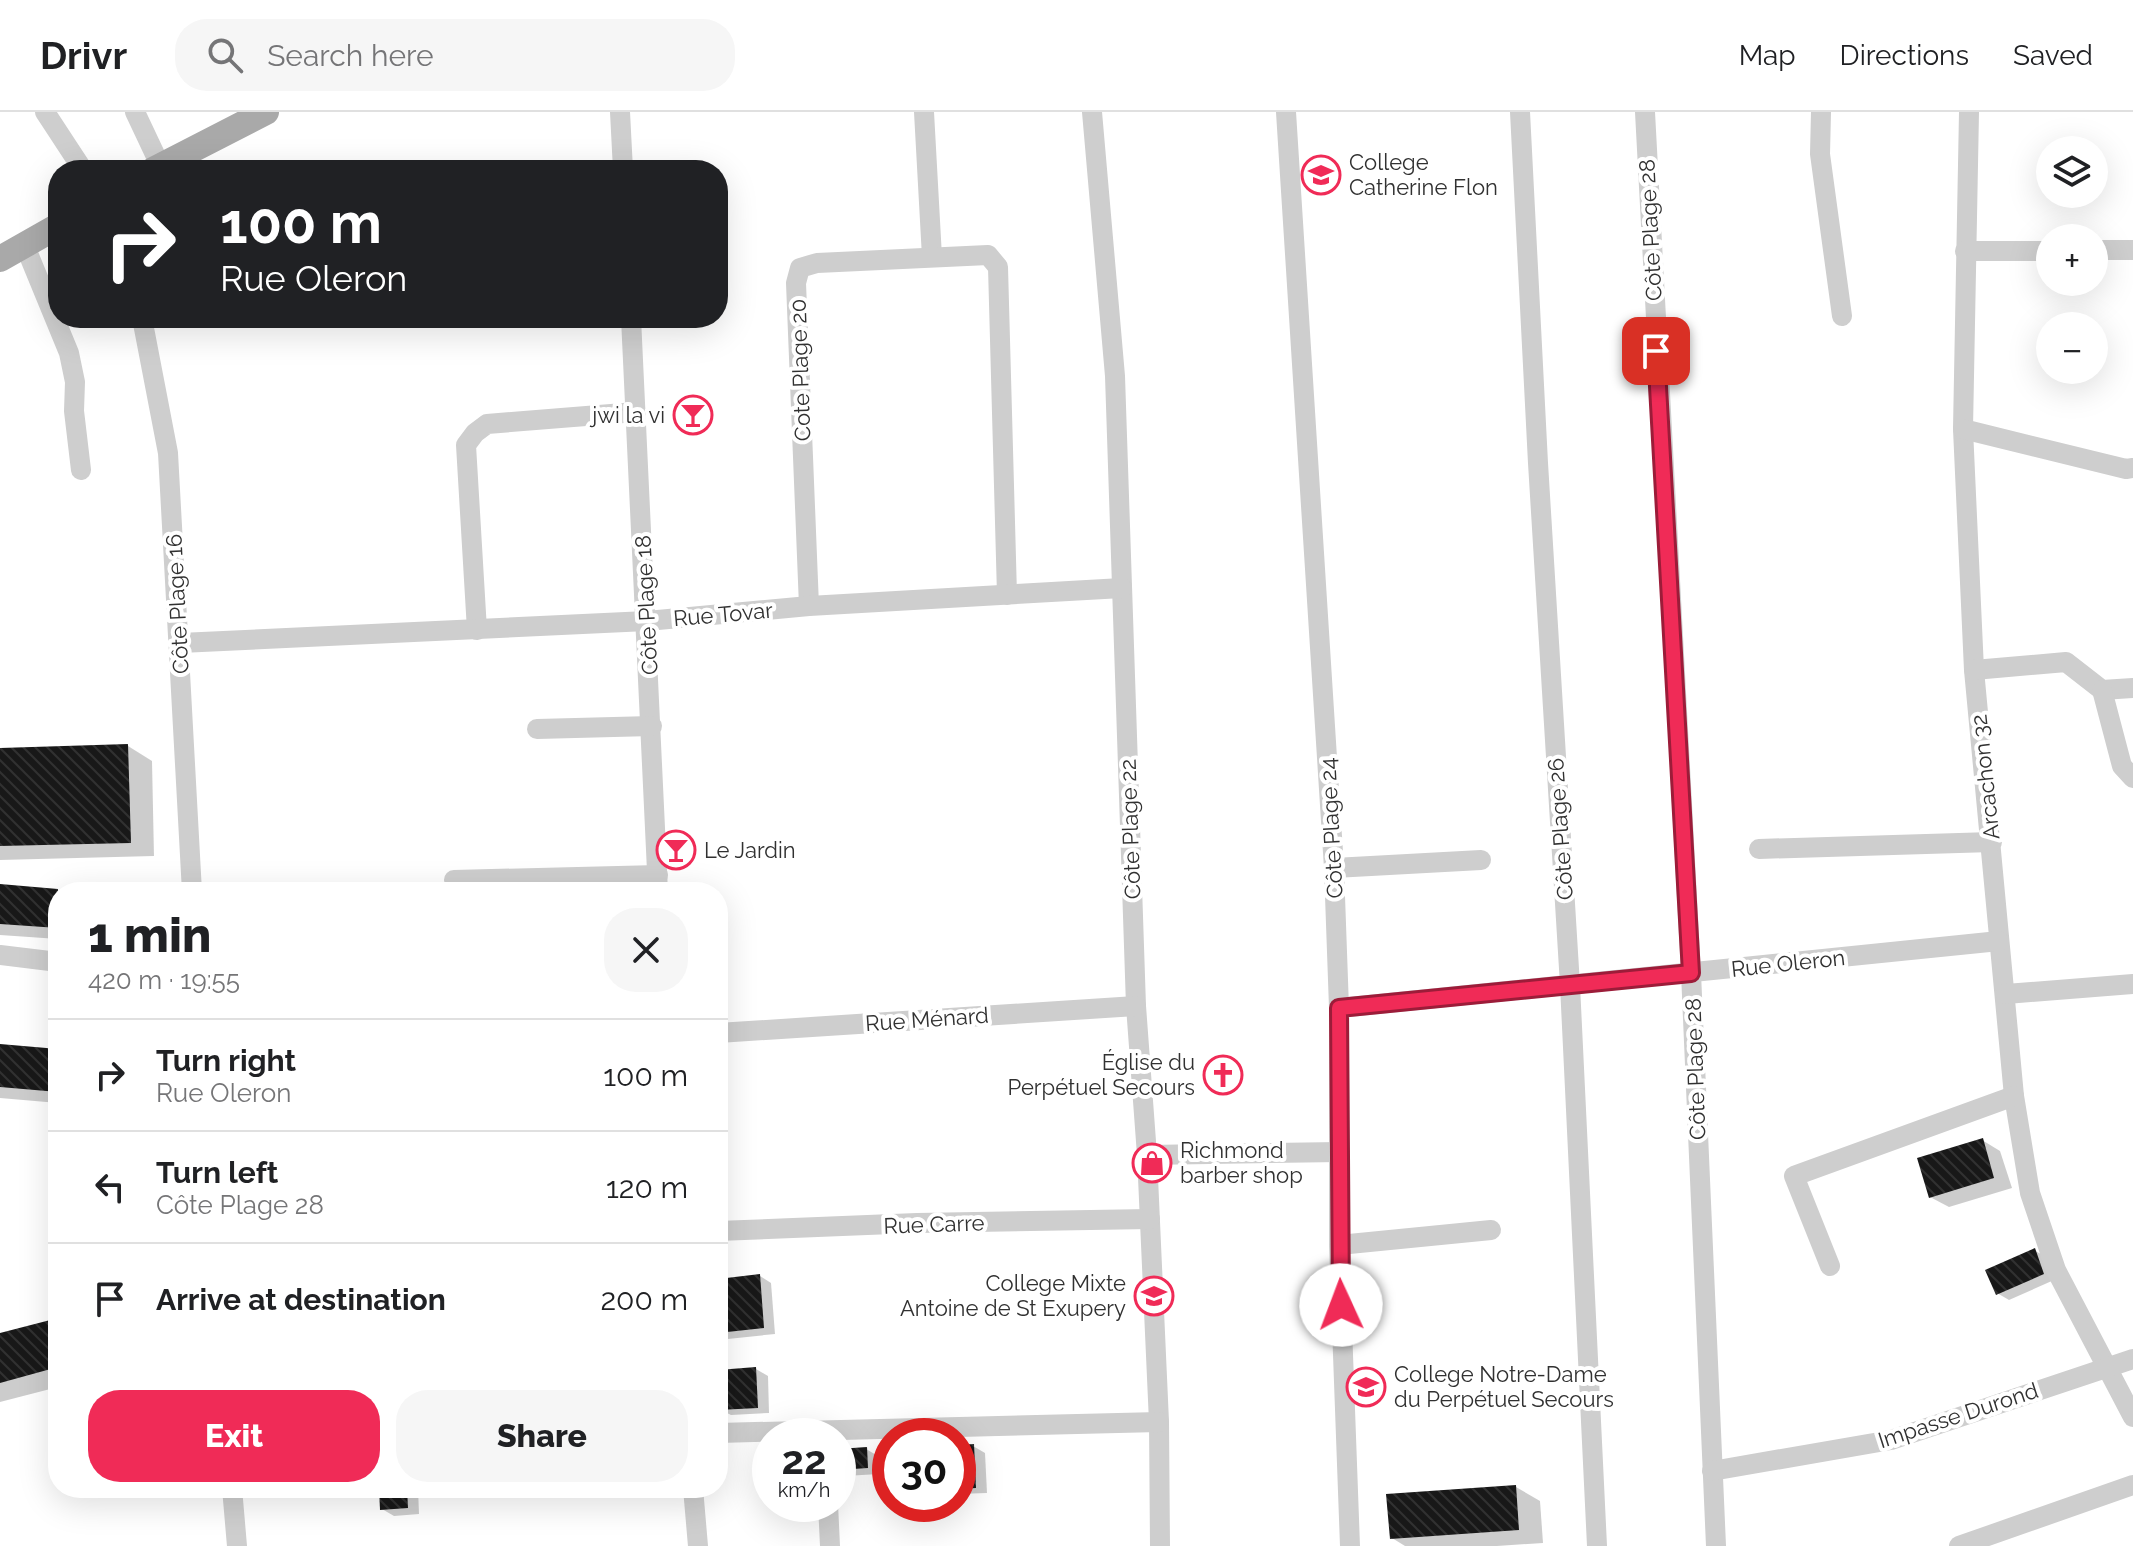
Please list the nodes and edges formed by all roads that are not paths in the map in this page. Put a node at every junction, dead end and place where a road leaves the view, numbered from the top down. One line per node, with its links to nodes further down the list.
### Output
1 (45, 112): 12 (street)
2 (135, 112): 13 (street)
3 (266, 112): 14 (main road)
4 (620, 112): 15 (street)
5 (924, 112): 22 (street)
6 (1092, 112): 33 (street, Côte Plage 22)
7 (1286, 112): 48 (street, Côte Plage 24)
8 (1520, 112): 58 (street, Côte Plage 26)
9 (1645, 112): 56 (street, Côte Plage 28)
10 (1821, 112): 25 (street)
11 (1969, 112): 20 (street, Arcachon 32)
12 (76, 160)
13 (153, 160)
14 (172, 160)
15 (622, 160)
16 (48, 232): 17 (main road)
17 (25, 246): 23 (main road); 24 (street)
18 (2108, 250): 19 (street)
19 (2133, 250)
20 (1965, 251): 21 (street); 30 (street, Arcachon 32)
21 (2036, 251)
22 (932, 257): 34 (street, Cote Plage 20); 35 (street, Cote Plage 20)
23 (0, 259)
24 (48, 302)
25 (1842, 316)
26 (59, 328): 32 (street)
27 (144, 328): 38 (street, Côte Plage 16)
28 (632, 328): 29 (street, Côte Plage 18)
29 (636, 412): 36 (street, Côte Plage 18); 37 (street)
30 (1963, 429): 31 (street); 39 (street, Arcachon 32)
31 (2133, 468)
32 (81, 470)
33 (1122, 588): 34 (street, Rue Tovar); 60 (street, Côte Plage 22)
34 (1007, 595): 35 (street, Rue Tovar)
35 (809, 606): 36 (street, Rue Tovar)
36 (647, 621): 37 (street, Rue Tovar); 42 (street, Côte Plage 18)
37 (477, 630): 38 (street, Rue Tovar)
38 (180, 643): 50 (street, Côte Plage 16)
39 (1974, 670): 41 (street); 45 (street, Arcachon 32)
40 (2133, 688): 41 (street)
41 (2102, 690): 44 (street)
42 (652, 726): 43 (street); 52 (street, Côte Plage 18)
43 (537, 729)
44 (2133, 778)
45 (1992, 842): 46 (street); 53 (street, Arcachon 32)
46 (1759, 849)
47 (1481, 860): 48 (street)
48 (1334, 868): 61 (street, Côte Plage 24)
49 (454, 880): 51 (street)
50 (192, 882)
51 (556, 882)
52 (658, 882)
53 (1999, 941): 56 (street, Rue Oleron); 59 (street, Arcachon 32)
54 (0, 955): 55 (street)
55 (48, 961)
56 (1691, 973): 58 (street, Rue Oleron); 78 (street, Côte Plage 28)
57 (2133, 984): 59 (street)
58 (1570, 985): 61 (street, Rue Oleron); 88 (street, Côte Plage 26)
59 (2006, 994): 63 (street, Arcachon 32)
60 (1136, 1006): 62 (street, Rue Ménard); 65 (street, Côte Plage 22)
61 (1339, 1008): 64 (street, Côte Plage 24)
62 (728, 1032)
63 (2014, 1096): 70 (street); 72 (street, Arcachon 32)
64 (1340, 1152): 65 (street); 69 (street, Côte Plage 24)
65 (1147, 1155): 66 (street, Côte Plage 22)
66 (1150, 1219): 68 (street, Rue Carre); 74 (street, Côte Plage 22)
67 (1491, 1230): 69 (street)
68 (728, 1231)
69 (1339, 1245): 87 (street, Côte Plage 24)
70 (1830, 1266)
71 (2133, 1359): 72 (street, Impasse Durond)
72 (2107, 1366): 73 (street, Arcachon 32); 78 (street, Impasse Durond)
73 (2133, 1417)
74 (1159, 1422): 75 (street); 86 (street, Côte Plage 22)
75 (856, 1432)
76 (728, 1433): 77 (street)
77 (752, 1433)
78 (1712, 1471): 89 (street, Côte Plage 28)
79 (2133, 1485): 90 (street)
80 (233, 1498): 83 (street)
81 (694, 1498): 84 (street)
82 (829, 1522): 85 (street)
83 (237, 1546)
84 (698, 1546)
85 (830, 1546)
86 (1160, 1546)
87 (1350, 1546)
88 (1597, 1546)
89 (1716, 1546)
90 (1959, 1546)

